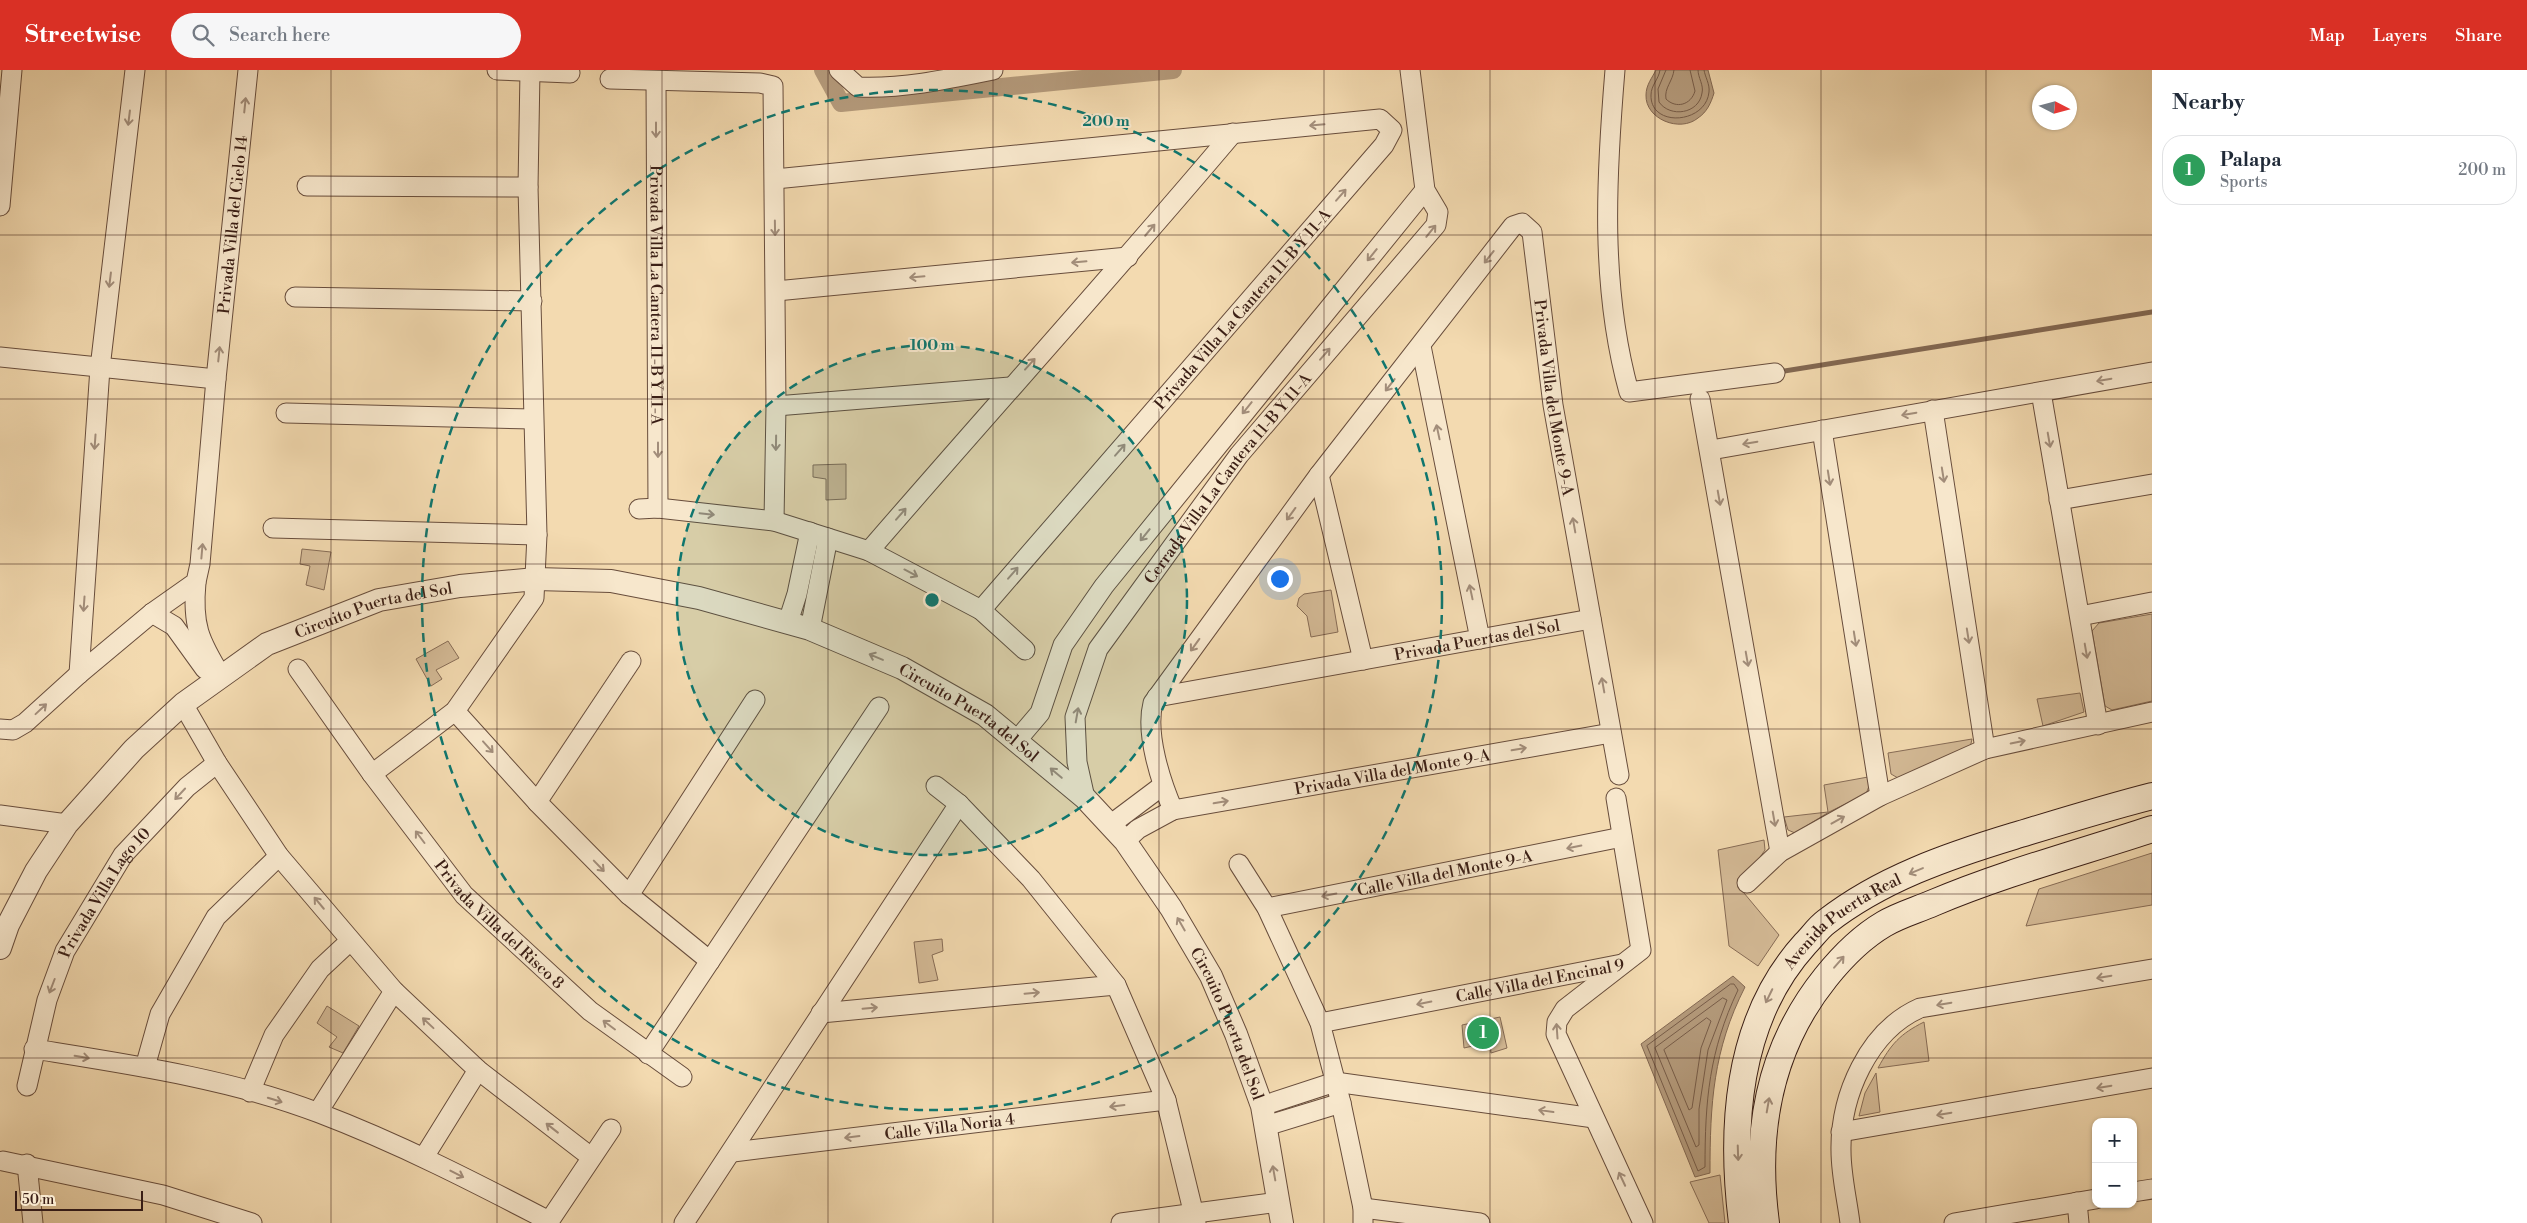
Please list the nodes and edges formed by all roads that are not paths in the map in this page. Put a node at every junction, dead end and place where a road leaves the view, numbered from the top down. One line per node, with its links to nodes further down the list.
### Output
1 (12, 70): 18 (street)
2 (135, 70): 25 (street, one-way to 25)
3 (248, 70): 28 (street, Privada Villa del Cielo 14, one-way to 3)
4 (497, 70): 9 (street)
5 (839, 70): 6 (street)
6 (993, 70)
7 (1410, 70): 17 (street, Cerrada Villa La Cantera 11-B Y 11-A)
8 (1615, 70): 27 (street)
9 (530, 71): 10 (street); 16 (street)
10 (570, 73)
11 (610, 79): 12 (street)
12 (656, 81): 14 (street); 43 (street, Privada Villa La Cantera 11-B Y 11-A, one-way to 43)
13 (1233, 133): 14 (street, Privada Villa La Cantera 11-B Y 11-A); 19 (street, one-way to 13); 54 (street, Privada Villa La Cantera 11-B Y 11-A, one-way to 13)
14 (775, 179): 20 (street, one-way to 20)
15 (307, 186): 16 (street)
16 (528, 187): 22 (street)
17 (1425, 190): 30 (street, Cerrada Villa La Cantera 11-B Y 11-A, one-way to 30); 34 (street, Cerrada Villa La Cantera 11-B Y 11-A, one-way to 17)
18 (0, 206)
19 (1128, 257): 20 (street, one-way to 20); 29 (street, one-way to 19)
20 (776, 291): 33 (street)
21 (295, 297): 22 (street)
22 (532, 301): 37 (street)
23 (1421, 346): 40 (street, Privada Villa del Monte 9-A, one-way to 40); 57 (street, Privada Villa del Monte 9-A, one-way to 23); 60 (street, one-way to 23)
24 (0, 357): 25 (street)
25 (100, 368): 28 (street); 66 (street, one-way to 66)
26 (2152, 372): 31 (street, one-way to 31)
27 (1775, 373)
28 (216, 380): 51 (street, Privada Villa del Cielo 14, one-way to 28)
29 (1010, 387): 33 (street); 49 (street, one-way to 29)
30 (1261, 391): 34 (street); 77 (street, Cerrada Villa La Cantera 11-B Y 11-A, one-way to 77)
31 (2041, 392): 35 (street); 42 (street, one-way to 42)
32 (1700, 399): 39 (street)
33 (776, 406): 45 (street, one-way to 45)
34 (1278, 408): 86 (street, Cerrada Villa La Cantera 11-B Y 11-A, one-way to 34)
35 (1933, 410): 38 (street, one-way to 38); 78 (street, one-way to 78)
36 (286, 413): 37 (street)
37 (533, 419): 47 (street)
38 (1822, 430): 39 (street, one-way to 39); 84 (street, one-way to 84)
39 (1711, 450): 96 (street, one-way to 96)
40 (1319, 475): 63 (street); 68 (street, Privada Villa del Monte 9-A, one-way to 68)
41 (2152, 484): 42 (street)
42 (2059, 500): 56 (street)
43 (658, 508): 44 (street); 45 (street, one-way to 45)
44 (639, 510)
45 (774, 521): 48 (street)
46 (273, 528): 47 (street)
47 (537, 534): 50 (street)
48 (819, 535): 49 (street); 52 (street)
49 (869, 551): 54 (street, one-way to 54)
50 (535, 578): 58 (street, Circuito Puerta del Sol); 67 (street, Circuito Puerta del Sol); 72 (street)
51 (196, 582): 55 (street); 62 (street, Privada Villa del Cielo 14)
52 (806, 597): 58 (street); 59 (street)
53 (2152, 602): 56 (street)
54 (981, 610): 61 (street)
55 (152, 613): 62 (street); 66 (street)
56 (2080, 616): 74 (street, one-way to 74)
57 (1591, 618): 60 (street, Privada Puertas del Sol); 76 (street, Privada Villa del Monte 9-A, one-way to 57)
58 (788, 622): 59 (street, Circuito Puerta del Sol)
59 (810, 629): 77 (street, Circuito Puerta del Sol, one-way to 59)
60 (1480, 639): 63 (street, Privada Puertas del Sol)
61 (1024, 650)
62 (202, 656): 67 (street)
63 (1363, 660): 68 (street)
64 (631, 661): 88 (street)
65 (298, 668): 80 (street, Privada Villa del Risco 8)
66 (79, 674): 75 (street, one-way to 66)
67 (217, 679): 71 (street, Circuito Puerta del Sol)
68 (1157, 697): 83 (street, Privada Villa del Monte 9-A)
69 (755, 700): 102 (street)
70 (879, 707): 107 (street)
71 (187, 708): 79 (street); 92 (street, Circuito Puerta del Sol)
72 (455, 711): 80 (street); 88 (street, one-way to 88)
73 (2152, 712): 74 (street)
74 (2098, 724): 78 (street, one-way to 74)
75 (0, 729)
76 (1611, 733): 81 (street, Privada Villa del Monte 9-A); 90 (street, Privada Villa del Monte 9-A, one-way to 76)
77 (1017, 740): 86 (street, Circuito Puerta del Sol, one-way to 77)
78 (1986, 749): 84 (street)
79 (217, 763): 98 (street); 114 (street, Privada Villa Lago 10, one-way to 114)
80 (372, 774): 115 (street, Privada Villa del Risco 8, one-way to 80)
81 (1618, 775)
82 (936, 786): 89 (street)
83 (1162, 786): 90 (street, Privada Villa del Monte 9-A); 93 (street)
84 (1880, 796): 96 (street, one-way to 84)
85 (2152, 796): 97 (main road, Avenida Puerta Real)
86 (1085, 798): 93 (street, Circuito Puerta del Sol)
87 (1616, 798): 95 (street)
88 (537, 802): 102 (street, one-way to 102)
89 (959, 804): 110 (street); 112 (street)
90 (1173, 810): 93 (street, Privada Villa del Monte 9-A)
91 (0, 815): 92 (street)
92 (67, 824): 104 (street, Circuito Puerta del Sol)
93 (1124, 827): 126 (street, Circuito Puerta del Sol, one-way to 93)
94 (2152, 829): 101 (main road, Avenida Puerta Real)
95 (1622, 837): 103 (street, Calle Villa del Monte 9-A, one-way to 103); 108 (street)
96 (1780, 852): 100 (street)
97 (1961, 852): 101 (main road); 149 (main road, Avenida Puerta Real, one-way to 149)
98 (279, 856): 105 (street, one-way to 98); 116 (street)
99 (1239, 864): 103 (street)
100 (1747, 883)
101 (1971, 887): 150 (main road, Avenida Puerta Real, one-way to 101)
102 (628, 895): 107 (street)
103 (1267, 908): 113 (street)
104 (4, 917): 106 (street, Circuito Puerta del Sol)
105 (350, 941): 111 (street); 122 (street)
106 (0, 948)
107 (710, 961): 115 (street)
108 (1626, 963): 113 (street, Calle Villa del Encinal 9, one-way to 113); 127 (street, Calle Villa del Encinal 9, one-way to 108)
109 (2152, 969): 129 (street, one-way to 129)
110 (1116, 985): 112 (street, one-way to 110); 123 (street)
111 (394, 991): 117 (street, one-way to 111); 125 (street)
112 (821, 1013): 130 (street)
113 (1320, 1023): 120 (street)
114 (34, 1049): 116 (street, one-way to 116); 121 (street, Privada Villa Lago 10)
115 (648, 1054): 118 (street, Privada Villa del Risco 8)
116 (145, 1067): 122 (street)
117 (478, 1070): 131 (street); 132 (street, one-way to 117)
118 (682, 1077)
119 (2152, 1078): 129 (street, one-way to 129)
120 (1335, 1082): 124 (street); 126 (street); 127 (street, one-way to 120)
121 (27, 1086)
122 (250, 1092): 125 (street, one-way to 125)
123 (1166, 1100): 130 (street, Calle Villa Noria 4, one-way to 130); 141 (street)
124 (1341, 1104): 126 (street); 140 (street)
125 (318, 1112): 131 (street)
126 (1273, 1112): 139 (street, Circuito Puerta del Sol, one-way to 126)
127 (1594, 1118): 148 (street, Calle Villa del Encinal 9, one-way to 127)
128 (611, 1129): 132 (street)
129 (1841, 1132): 151 (street)
130 (733, 1152): 145 (street)
131 (424, 1157): 142 (street, one-way to 142)
132 (591, 1157): 142 (street)
133 (3, 1161): 134 (street)
134 (26, 1164): 143 (street); 144 (street)
135 (2152, 1189): 136 (street)
136 (2137, 1191)
137 (2092, 1200): 138 (street)
138 (2077, 1202): 152 (street); 153 (street)
139 (1274, 1215): 141 (street)
140 (1363, 1215): 147 (street)
141 (1196, 1217): 146 (street)
142 (548, 1222)
143 (33, 1223)
144 (252, 1223)
145 (684, 1223)
146 (1122, 1223)
147 (1480, 1223)
148 (1643, 1223)
149 (1742, 1223)
150 (1766, 1223)
151 (1850, 1223)
152 (1958, 1223)
153 (2080, 1223)

